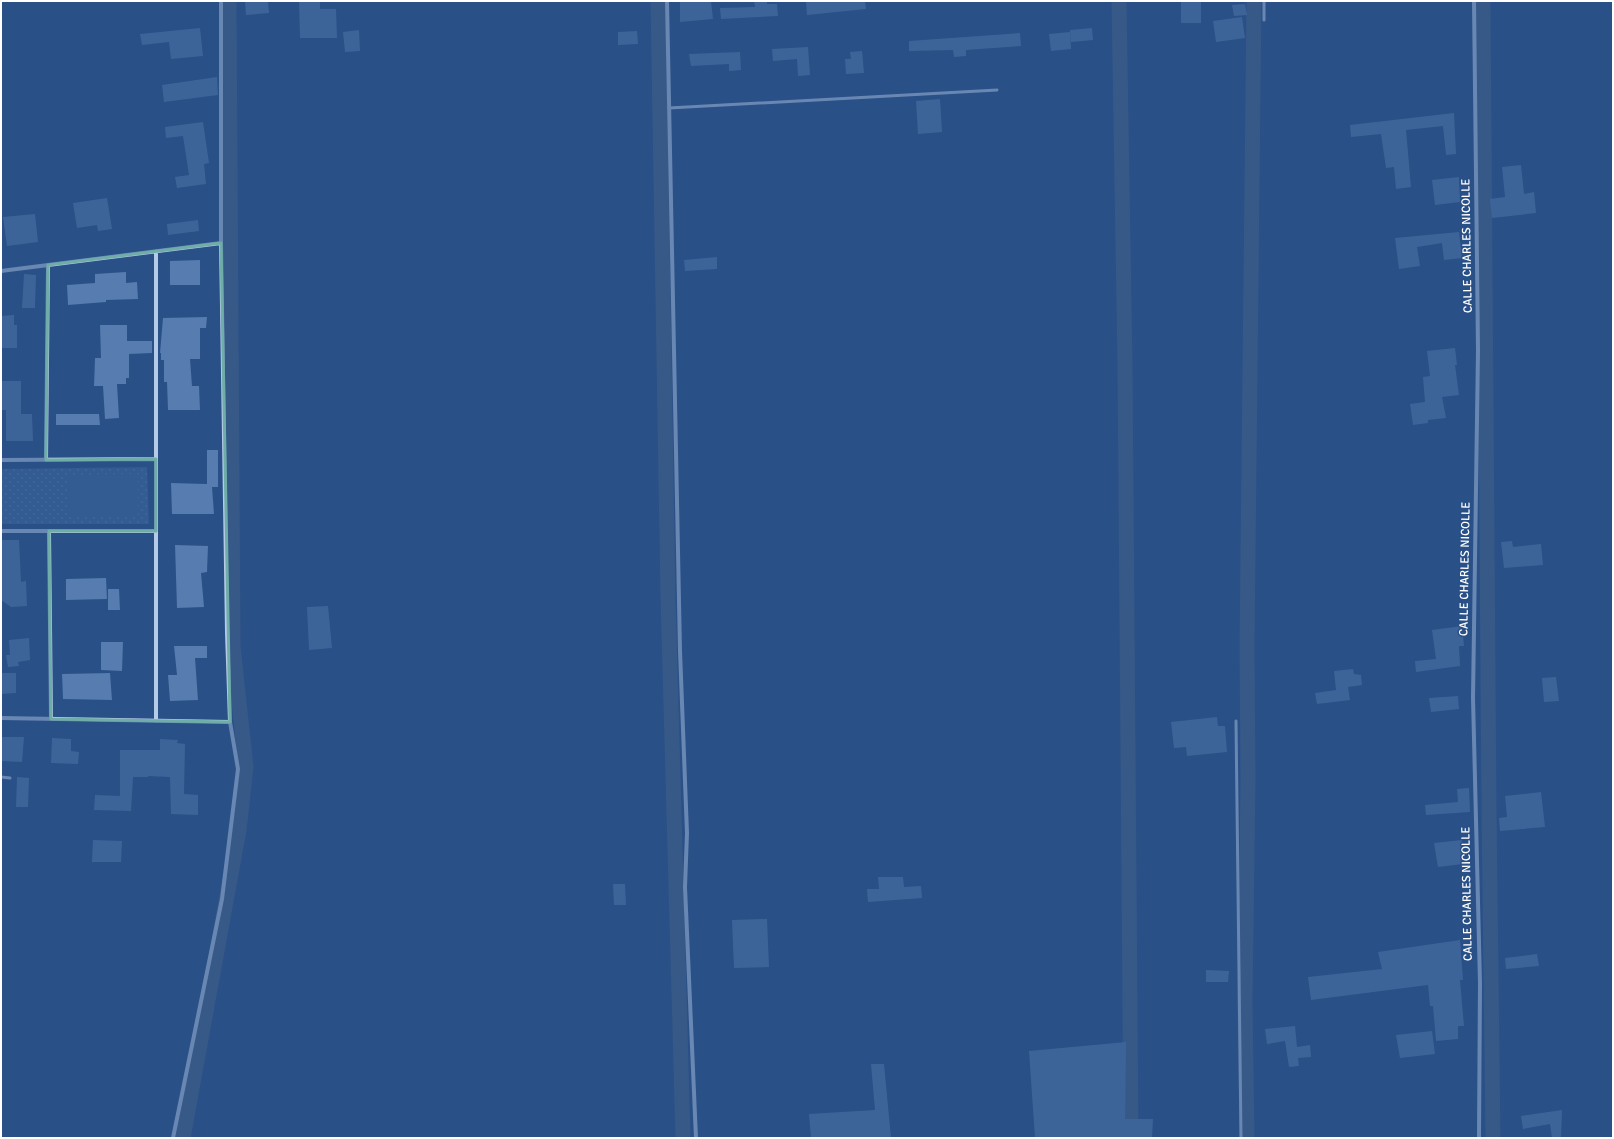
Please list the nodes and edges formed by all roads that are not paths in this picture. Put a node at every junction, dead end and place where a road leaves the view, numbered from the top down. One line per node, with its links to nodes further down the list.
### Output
1 (221, 1): 8 (street)
2 (667, 1): 7 (street)
3 (1264, 1): 5 (lane)
4 (1474, 1): 28 (street, CALLE CHARLES NICOLLE)
5 (1264, 20)
6 (997, 90): 7 (lane)
7 (670, 108): 26 (street)
8 (221, 243): 9 (street); 22 (street)
9 (156, 251): 10 (street); 12 (street)
10 (48, 265): 11 (street); 14 (street)
11 (1, 271)
12 (156, 459): 14 (street); 17 (street)
13 (1, 460): 14 (street)
14 (46, 460)
15 (1, 531): 16 (street)
16 (49, 531): 17 (street); 19 (street)
17 (156, 531): 20 (street)
18 (1, 718): 19 (street)
19 (51, 719): 20 (street)
20 (156, 721): 22 (street)
21 (1236, 721): 27 (lane)
22 (230, 722): 25 (street)
23 (1, 777): 24 (lane)
24 (10, 778)
25 (173, 1138)
26 (696, 1138)
27 (1240, 1138)
28 (1479, 1138)

